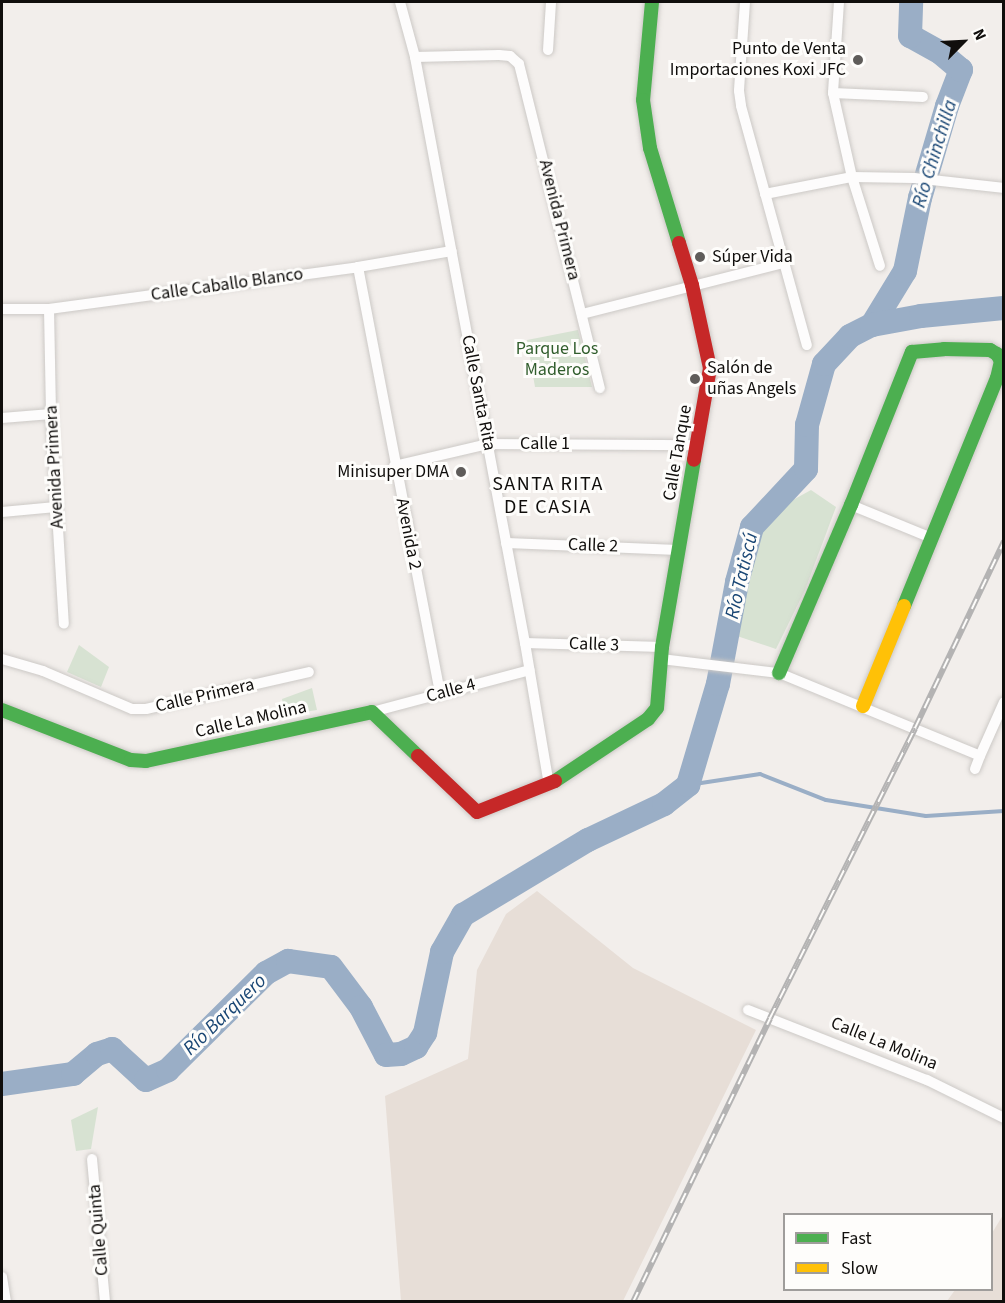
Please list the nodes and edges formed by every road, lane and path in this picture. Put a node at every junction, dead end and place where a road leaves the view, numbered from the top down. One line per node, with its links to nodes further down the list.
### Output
1 (400, 2): 7 (street, Calle Santa Rita)
2 (551, 2): 6 (street)
3 (652, 2): 17 (street, Calle Tanque)
4 (745, 2): 12 (street)
5 (839, 2): 8 (street)
6 (548, 50)
7 (415, 57): 13 (street, Calle Santa Rita); 20 (street, Avenida Primera)
8 (833, 93): 9 (street); 10 (street)
9 (923, 97)
10 (852, 177): 11 (street); 12 (street); 15 (street)
11 (1004, 188)
12 (765, 194): 14 (street)
13 (452, 251): 16 (street, Calle Caballo Blanco); 25 (street, Calle Santa Rita)
14 (784, 263): 17 (street); 21 (street)
15 (880, 266)
16 (358, 267): 19 (street, Calle Caballo Blanco); 27 (street, Avenida 2)
17 (692, 285): 20 (street); 26 (street, Calle Tanque)
18 (2, 309): 19 (street, Calle Caballo Blanco)
19 (49, 309): 23 (street, Avenida Primera)
20 (582, 314): 22 (street, Avenida Primera)
21 (807, 345)
22 (600, 388)
23 (51, 414): 24 (street); 29 (street, Avenida Primera)
24 (2, 418)
25 (488, 444): 26 (street, Calle 1); 27 (street, Calle 1); 32 (street, Calle Santa Rita)
26 (698, 445): 33 (street, Calle Tanque)
27 (394, 466): 41 (street, Avenida 2)
28 (851, 505): 31 (street); 31 (street); 40 (street)
29 (56, 507): 30 (street); 34 (street, Avenida Primera)
30 (2, 512)
31 (932, 538): 43 (street)
32 (506, 543): 33 (street, Calle 2); 35 (street, Calle Santa Rita)
33 (680, 550): 36 (street, Calle Tanque)
34 (64, 624)
35 (525, 643): 36 (street, Calle 3); 38 (street, Calle Santa Rita)
36 (662, 653): 40 (street, Calle 3); 48 (street, Calle Tanque)
37 (2, 658): 39 (street, Calle Primera)
38 (530, 670): 41 (street, Calle 4); 48 (street, Calle Santa Rita)
39 (309, 672)
40 (779, 673): 43 (street, Calle 3)
41 (440, 694): 45 (street, Calle 4)
42 (1004, 702): 46 (street)
43 (863, 706): 46 (street, Calle 3)
44 (2, 710): 45 (street, Calle La Molina)
45 (372, 712): 48 (street, Calle Tanque)
46 (980, 756): 47 (street)
47 (975, 769)
48 (549, 785)
49 (748, 1010): 50 (street, Calle La Molina)
50 (1004, 1118)
51 (92, 1158): 54 (street, Calle Quinta)
52 (2, 1277): 53 (street)
53 (6, 1302)
54 (105, 1302)

